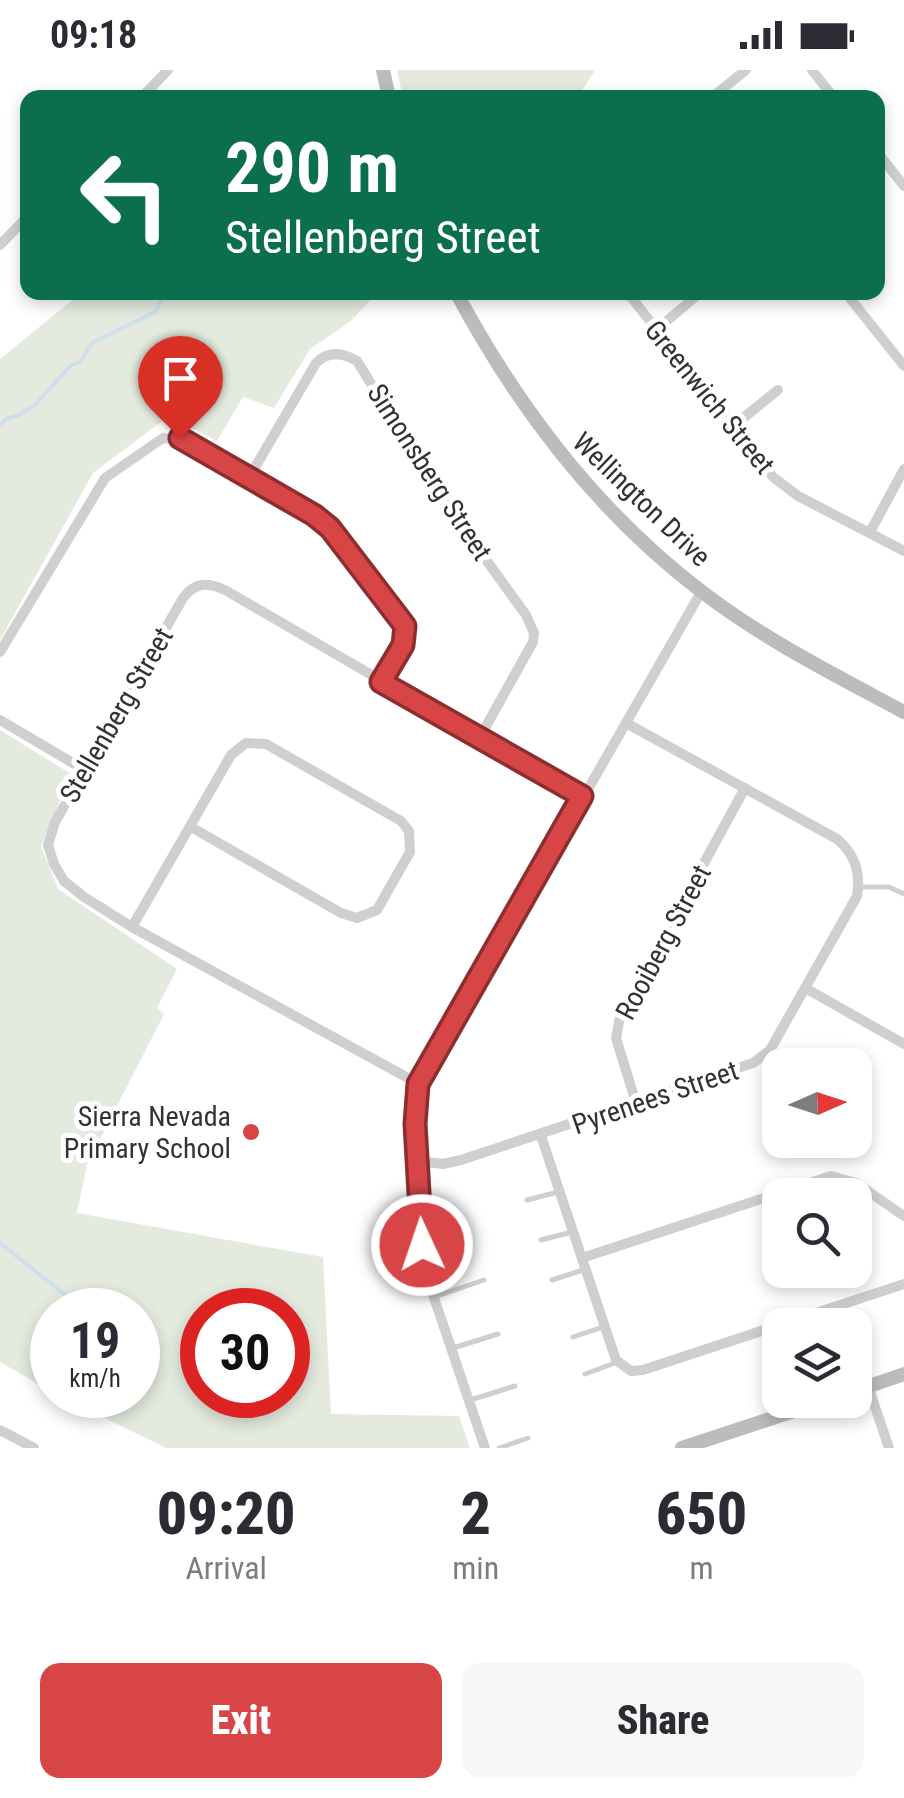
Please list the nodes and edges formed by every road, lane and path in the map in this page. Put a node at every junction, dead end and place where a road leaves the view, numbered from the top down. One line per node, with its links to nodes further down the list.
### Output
1 (168, 70): 4 (street)
2 (746, 70): 5 (street)
3 (812, 70): 6 (street)
4 (149, 90)
5 (721, 90)
6 (828, 90)
7 (885, 162): 8 (street)
8 (904, 186)
9 (20, 224): 10 (street)
10 (0, 244)
11 (460, 300): 23 (street, Wellington Drive)
12 (632, 300): 15 (street, Greenwich Street)
13 (692, 300): 15 (street)
14 (851, 300): 16 (street)
15 (656, 330): 18 (street, Greenwich Street)
16 (904, 366)
17 (778, 390): 18 (street)
18 (732, 427): 21 (street, Greenwich Street)
19 (904, 469): 21 (street)
20 (250, 476): 24 (street); 25 (street); 29 (street, Simonsberg Street)
21 (870, 532): 22 (street, Greenwich Street)
22 (904, 550)
23 (702, 592): 26 (street, Wellington Drive); 28 (street)
24 (0, 652)
25 (381, 682): 29 (street, Stellenberg Street); 30 (street, Stellenberg Street)
26 (904, 712)
27 (0, 720): 30 (street)
28 (626, 723): 31 (street); 32 (street)
29 (480, 736): 32 (street, Stellenberg Street)
30 (82, 769): 36 (street, Stellenberg Street)
31 (745, 788): 34 (street); 40 (street, Rooiberg Street)
32 (582, 796): 39 (street)
33 (191, 828): 33 (street); 36 (street)
34 (858, 887): 35 (lane); 37 (street, Pyrenees Street)
35 (904, 894)
36 (132, 927): 39 (street, Stellenberg Street)
37 (806, 989): 38 (street); 40 (street, Pyrenees Street)
38 (904, 1044)
39 (418, 1084): 42 (street)
40 (636, 1103): 41 (street, Pyrenees Street)
41 (541, 1136): 42 (street, Pyrenees Street); 43 (street)
42 (418, 1161): 48 (street)
43 (560, 1191): 44 (lane); 47 (street)
44 (528, 1200)
45 (904, 1216): 50 (street)
46 (465, 1230): 48 (lane)
47 (574, 1231): 49 (lane); 50 (street)
48 (422, 1240): 54 (street)
49 (541, 1240)
50 (584, 1263): 52 (lane); 55 (street)
51 (484, 1280): 54 (lane)
52 (552, 1280)
53 (904, 1284): 59 (street)
54 (434, 1297): 58 (street)
55 (605, 1327): 57 (lane); 59 (street)
56 (498, 1334): 58 (lane)
57 (573, 1337)
58 (452, 1348): 64 (street)
59 (618, 1362): 60 (lane)
60 (585, 1374)
61 (904, 1374): 62 (street)
62 (872, 1385)
63 (515, 1386): 64 (lane)
64 (469, 1400): 70 (street)
65 (872, 1410): 73 (street)
66 (773, 1418): 72 (street)
67 (0, 1430): 69 (street)
68 (528, 1438): 71 (lane)
69 (34, 1448)
70 (485, 1448)
71 (499, 1448)
72 (682, 1448)
73 (889, 1448)

